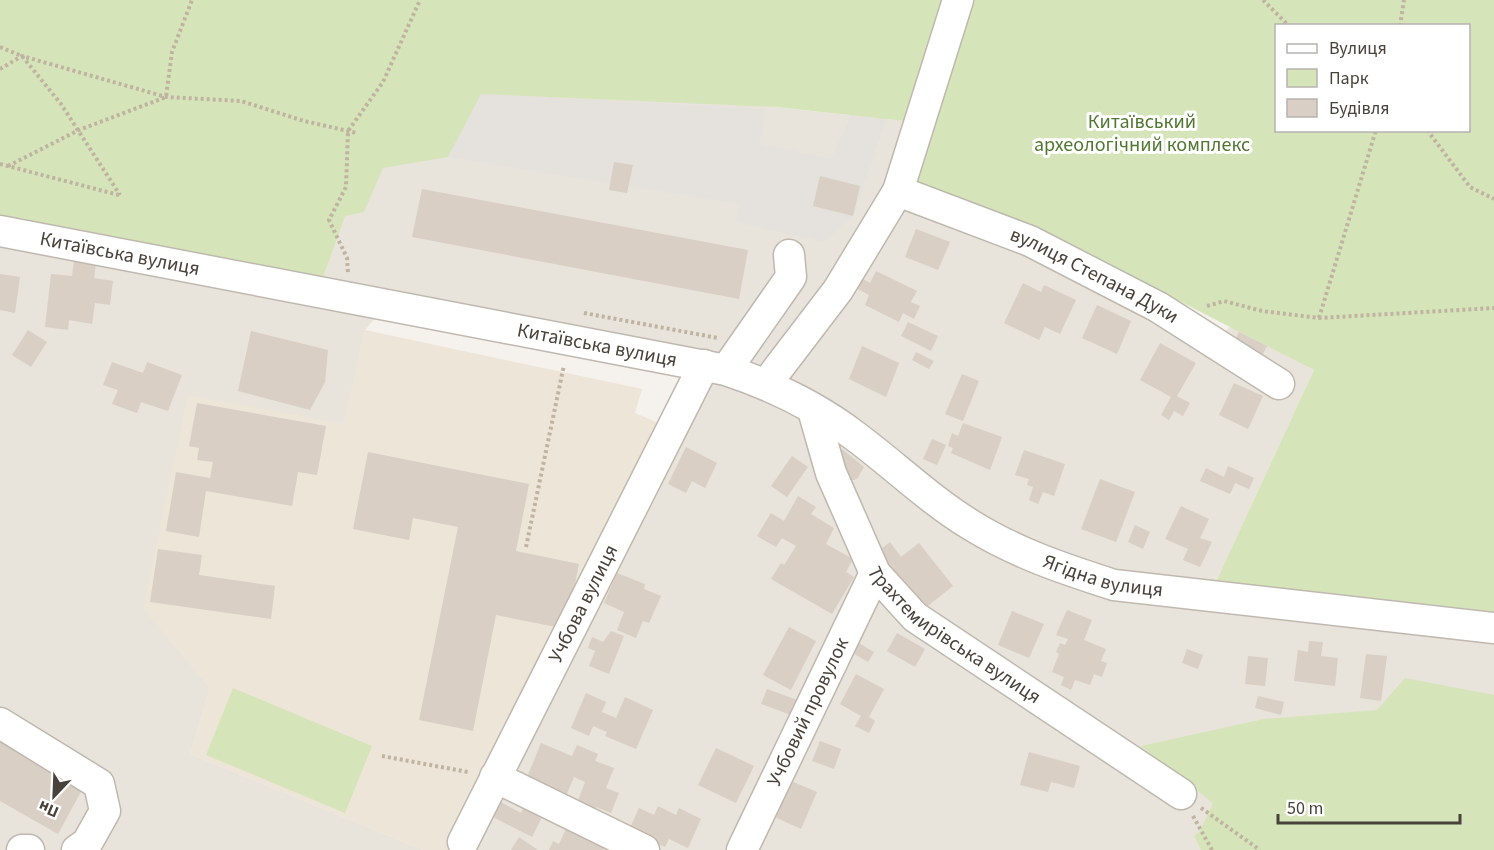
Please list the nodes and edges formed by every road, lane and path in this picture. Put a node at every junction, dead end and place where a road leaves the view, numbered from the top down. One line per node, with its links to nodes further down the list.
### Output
1 (192, 0): 11 (path)
2 (420, 0): 13 (path)
3 (958, 0): 19 (street)
4 (1263, 0): 6 (path)
5 (1404, 0): 7 (path)
6 (1287, 24)
7 (1400, 24)
8 (0, 47): 9 (path)
9 (22, 56): 10 (path); 11 (path); 12 (path)
10 (0, 69)
11 (166, 97): 12 (path); 13 (path)
12 (78, 130): 18 (path); 18 (path)
13 (348, 131): 16 (path); 23 (path)
14 (1376, 132): 26 (path)
15 (1429, 132): 20 (path)
16 (357, 133)
17 (0, 164): 18 (path)
18 (8, 166)
19 (898, 191): 25 (street, вулиця Степана Дуки); 29 (street)
20 (1494, 199)
21 (0, 231): 23 (street, Китаївська вулиця)
22 (789, 255): 28 (street, Учбова вулиця)
23 (349, 297): 28 (street, Китаївська вулиця)
24 (1494, 308): 26 (path)
25 (1174, 317): 26 (path); 30 (street, вулиця Степана Дуки)
26 (1319, 318)
27 (564, 367): 32 (path)
28 (715, 368): 29 (street, Китаївська вулиця); 37 (street, Учбова вулиця)
29 (766, 383): 31 (street, Ягідна вулиця)
30 (1279, 384)
31 (813, 410): 33 (street, Трахтемирівська вулиця); 34 (street, Ягідна вулиця)
32 (526, 547)
33 (874, 573): 38 (street, Трахтемирівська вулиця); 44 (street, Учбовий провулок)
34 (1494, 627)
35 (0, 723): 42 (street)
36 (382, 756): 37 (path)
37 (495, 777): 39 (street, Учбова вулиця); 43 (street)
38 (1181, 794): 45 (path); 46 (path)
39 (463, 842)
40 (22, 850): 41 (street)
41 (29, 850)
42 (77, 850)
43 (644, 850)
44 (742, 850)
45 (1212, 850)
46 (1260, 850)

